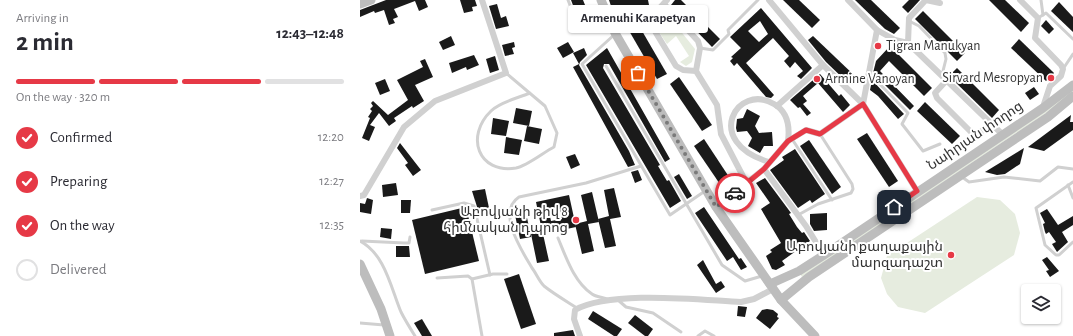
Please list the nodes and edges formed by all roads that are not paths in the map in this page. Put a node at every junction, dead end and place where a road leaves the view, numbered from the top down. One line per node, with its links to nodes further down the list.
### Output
1 (371, 0): 12 (street)
2 (482, 0): 26 (street)
3 (568, 0): 15 (lane)
4 (601, 0): 17 (street)
5 (758, 0): 20 (lane)
6 (769, 0): 23 (street)
7 (848, 0): 16 (street)
8 (1020, 0): 13 (street)
9 (1041, 0): 13 (lane)
10 (665, 2): 20 (street); 25 (street)
11 (940, 3): 14 (street)
12 (360, 4)
13 (1041, 17): 18 (lane); 24 (street)
14 (909, 21): 19 (street); 28 (lane)
15 (577, 23)
16 (877, 30): 19 (street); 27 (street)
17 (615, 33): 41 (lane); 48 (street)
18 (1073, 39)
19 (908, 43): 28 (street)
20 (700, 48): 25 (street)
21 (1073, 54): 24 (lane)
22 (606, 66): 53 (lane)
23 (822, 66): 32 (street); 33 (street)
24 (1063, 70): 34 (street)
25 (696, 71): 46 (street)
26 (506, 73): 30 (lane); 50 (street)
27 (869, 73): 32 (street); 39 (lane)
28 (944, 78): 35 (street); 35 (street)
29 (1073, 85): 34 (street, Նաիրյան փողոց)
30 (530, 93): 30 (lane)
31 (1073, 96): 44 (street, Նաիրյան փողոց)
32 (863, 104): 36 (street); 49 (street)
33 (777, 106): 38 (street); 40 (street)
34 (1043, 108): 37 (street, Նաիրյան փողոց)
35 (991, 124): 37 (street)
36 (820, 134): 38 (street); 52 (lane)
37 (1002, 134): 49 (street, Նաիրյան փողոց)
38 (790, 140): 40 (street); 52 (lane)
39 (940, 144)
40 (769, 162): 42 (street)
41 (641, 166): 53 (lane); 71 (lane)
42 (764, 169): 46 (street); 56 (street)
43 (1073, 169): 44 (lane)
44 (960, 176): 70 (street, Նաիրյան փողոց)
45 (1073, 182): 47 (lane)
46 (746, 184): 54 (street)
47 (1068, 185): 51 (lane); 60 (lane)
48 (706, 190): 53 (lane); 54 (street)
49 (917, 191): 61 (street, Նաիրյան փողոց)
50 (360, 196)
51 (1073, 198)
52 (832, 200): 56 (lane)
53 (686, 205): 65 (lane)
54 (716, 207): 65 (street)
55 (432, 210): 64 (lane)
56 (797, 215): 61 (street)
57 (410, 237): 59 (lane)
58 (558, 238): 69 (lane)
59 (361, 241): 76 (lane)
60 (1073, 242)
61 (824, 255): 68 (street, Նաիրյան փողոց)
62 (360, 264): 73 (street)
63 (507, 274): 64 (lane)
64 (490, 275): 67 (lane)
65 (763, 276): 68 (street)
66 (437, 278): 67 (lane)
67 (472, 279): 77 (lane)
68 (771, 286): 69 (street); 70 (street)
69 (615, 300): 71 (street); 74 (lane)
70 (781, 300): 81 (street)
71 (578, 308): 78 (street)
72 (360, 322): 73 (lane)
73 (386, 325): 75 (street)
74 (681, 332)
75 (390, 336)
76 (415, 336)
77 (482, 336)
78 (580, 336)
79 (698, 336): 80 (lane)
80 (714, 336)
81 (815, 336)

